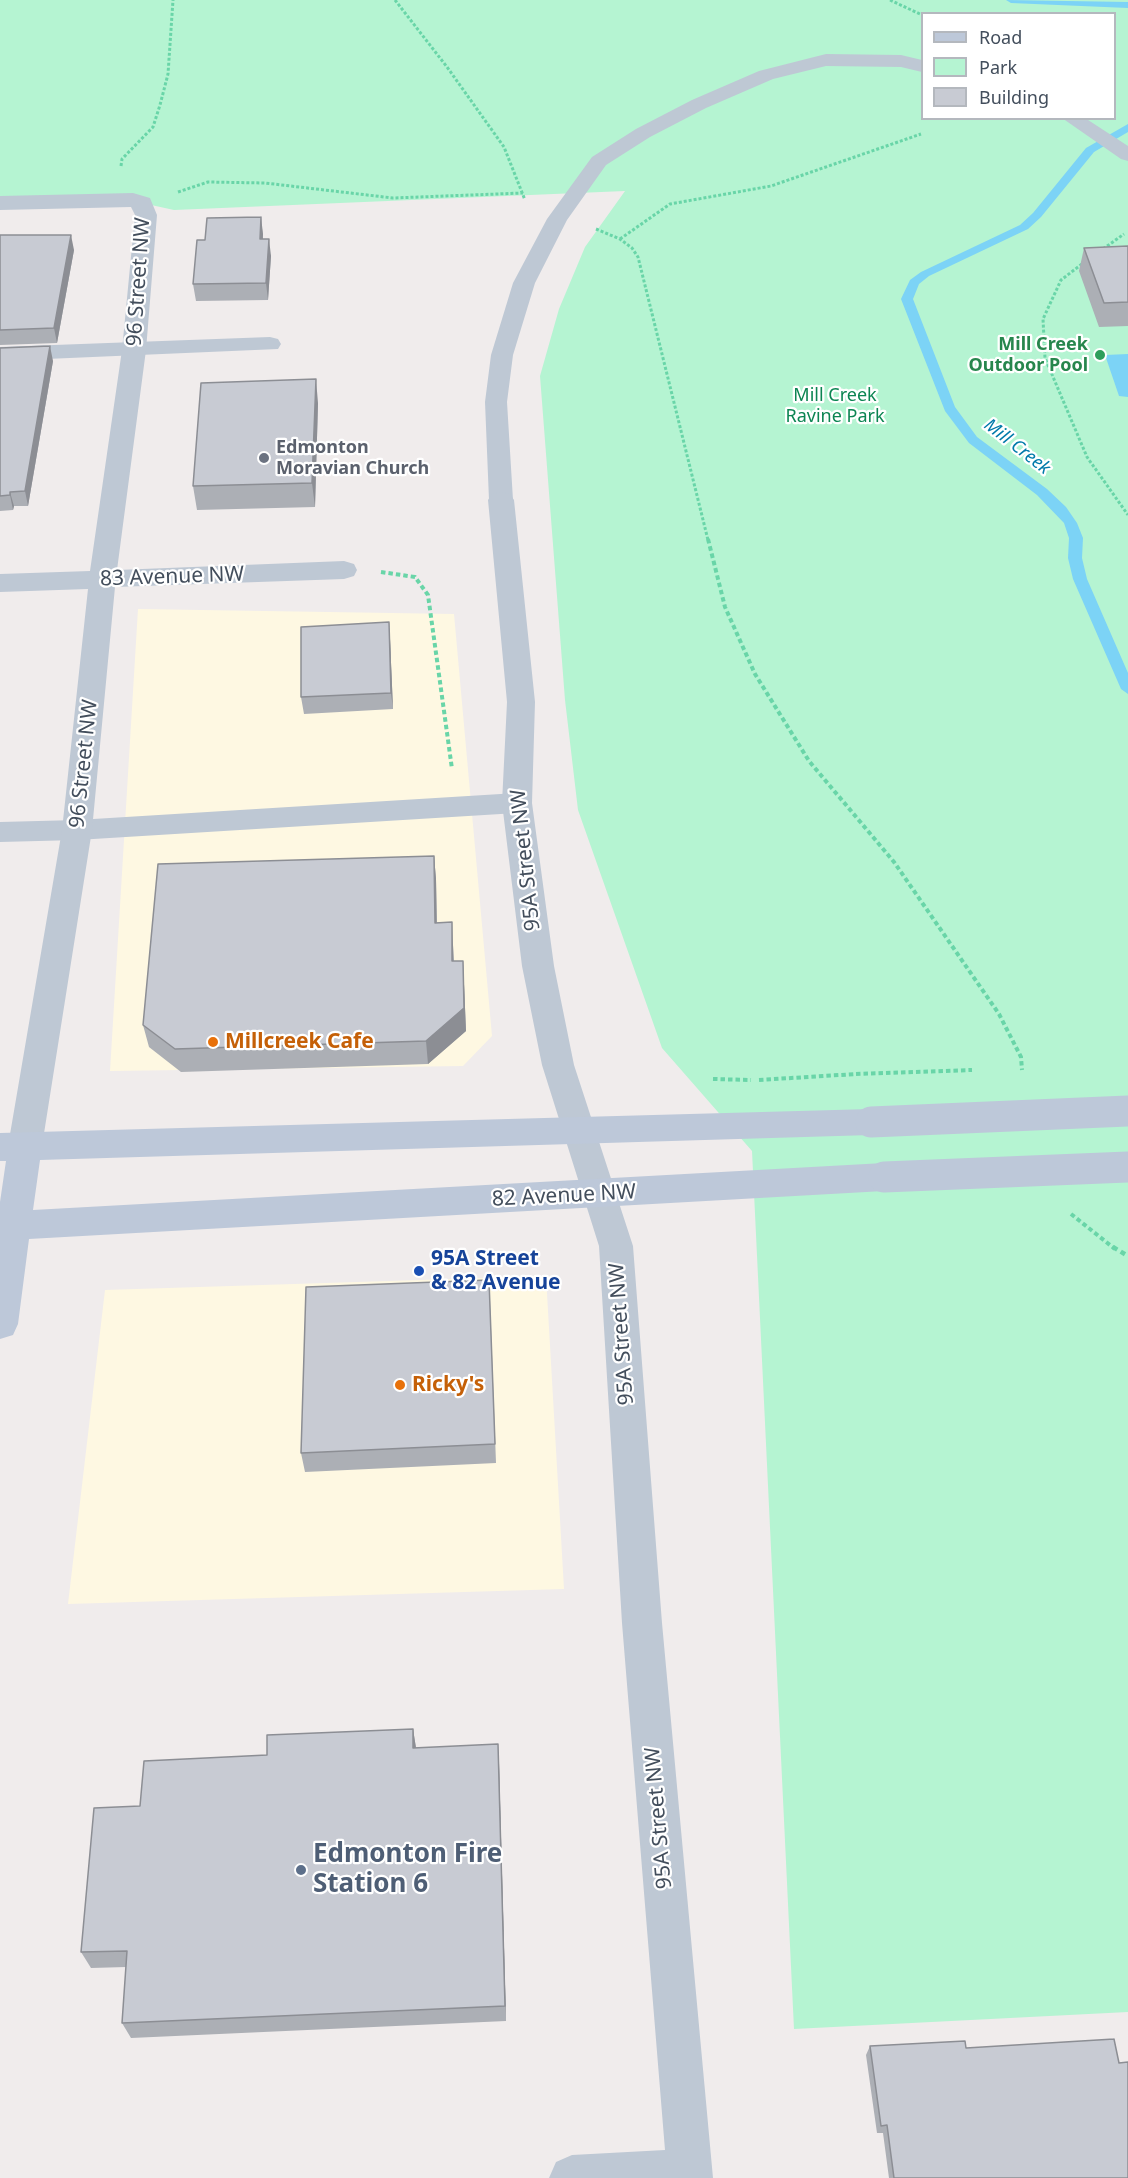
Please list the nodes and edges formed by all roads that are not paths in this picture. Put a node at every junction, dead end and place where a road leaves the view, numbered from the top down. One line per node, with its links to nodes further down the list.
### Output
1 (921, 66): 8 (lane)
2 (1074, 120): 3 (lane)
3 (1128, 155)
4 (0, 203): 6 (street, 96 Street NW)
5 (270, 344): 6 (lane)
6 (134, 350): 7 (lane); 10 (street, 96 Street NW)
7 (0, 354)
8 (501, 500): 12 (street, 95A Street NW)
9 (344, 570): 10 (street, 83 Avenue NW)
10 (102, 580): 11 (street, 83 Avenue NW); 13 (street, 96 Street NW)
11 (0, 583)
12 (517, 803): 13 (lane); 16 (street, 95A Street NW)
13 (77, 830): 14 (lane); 17 (street, 96 Street NW)
14 (0, 832)
15 (1128, 1111): 16 (main road, bridge)
16 (578, 1130): 17 (main road); 19 (street, 95A Street NW)
17 (12, 1146): 20 (main road, 96 Street NW)
18 (1128, 1167): 19 (main road, 82 Avenue NW, bridge)
19 (599, 1194): 20 (main road, 82 Avenue NW); 22 (street, 95A Street NW)
20 (7, 1225): 21 (main road, 96 Street NW)
21 (0, 1324)
22 (690, 2175): 23 (street)
23 (572, 2178)

